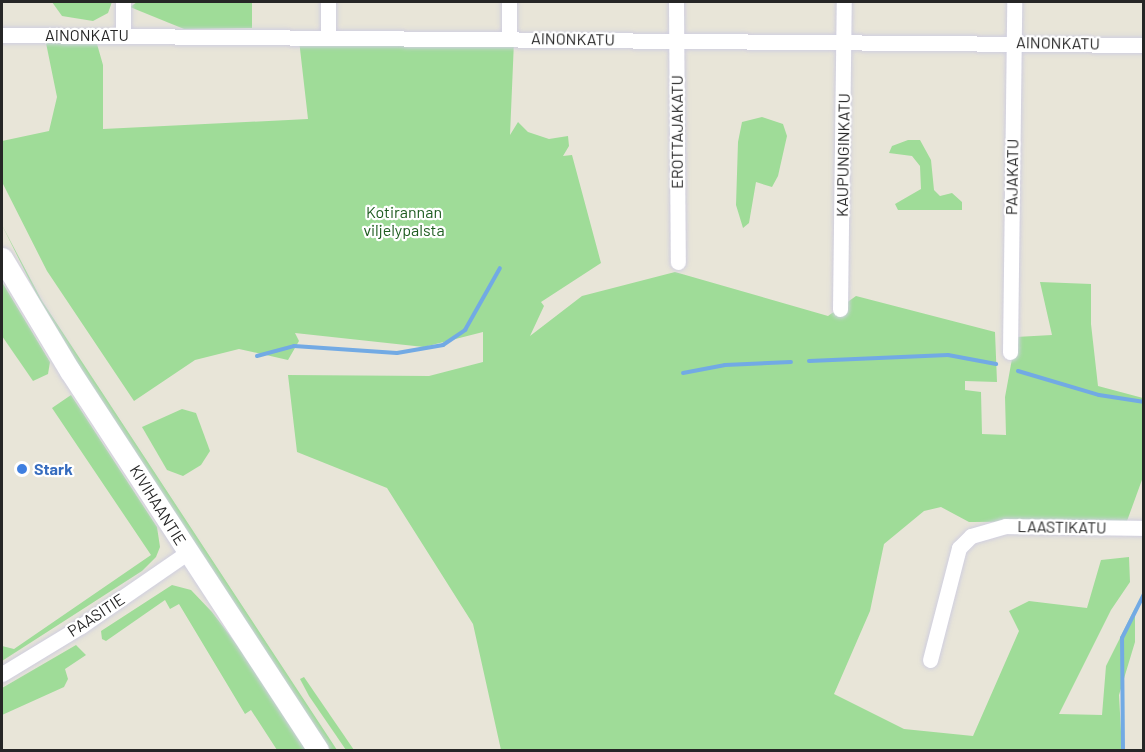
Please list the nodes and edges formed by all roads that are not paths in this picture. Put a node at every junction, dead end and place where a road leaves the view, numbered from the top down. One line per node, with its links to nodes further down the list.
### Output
1 (123, 2): 7 (street)
2 (328, 2): 9 (street)
3 (509, 2): 10 (street)
4 (676, 2): 11 (street, EROTTAJAKATU)
5 (844, 2): 12 (street, KAUPUNGINKATU)
6 (1014, 2): 13 (street, PAJAKATU)
7 (123, 34): 8 (street, AINONKATU); 9 (street, AINONKATU)
8 (2, 35)
9 (328, 35): 10 (street, AINONKATU)
10 (509, 38): 11 (street, AINONKATU)
11 (676, 40): 12 (street, AINONKATU); 16 (street, EROTTAJAKATU)
12 (844, 40): 13 (street, AINONKATU); 17 (street, KAUPUNGINKATU)
13 (1014, 42): 14 (street, AINONKATU); 18 (street, PAJAKATU)
14 (1143, 45)
15 (2, 258): 20 (main road, KIVIHAANTIE)
16 (678, 262)
17 (840, 309)
18 (1010, 352)
19 (1143, 528): 21 (street, LAASTIKATU)
20 (187, 553): 22 (street, PAASITIE); 23 (main road, KIVIHAANTIE)
21 (930, 660)
22 (2, 674)
23 (318, 750)

